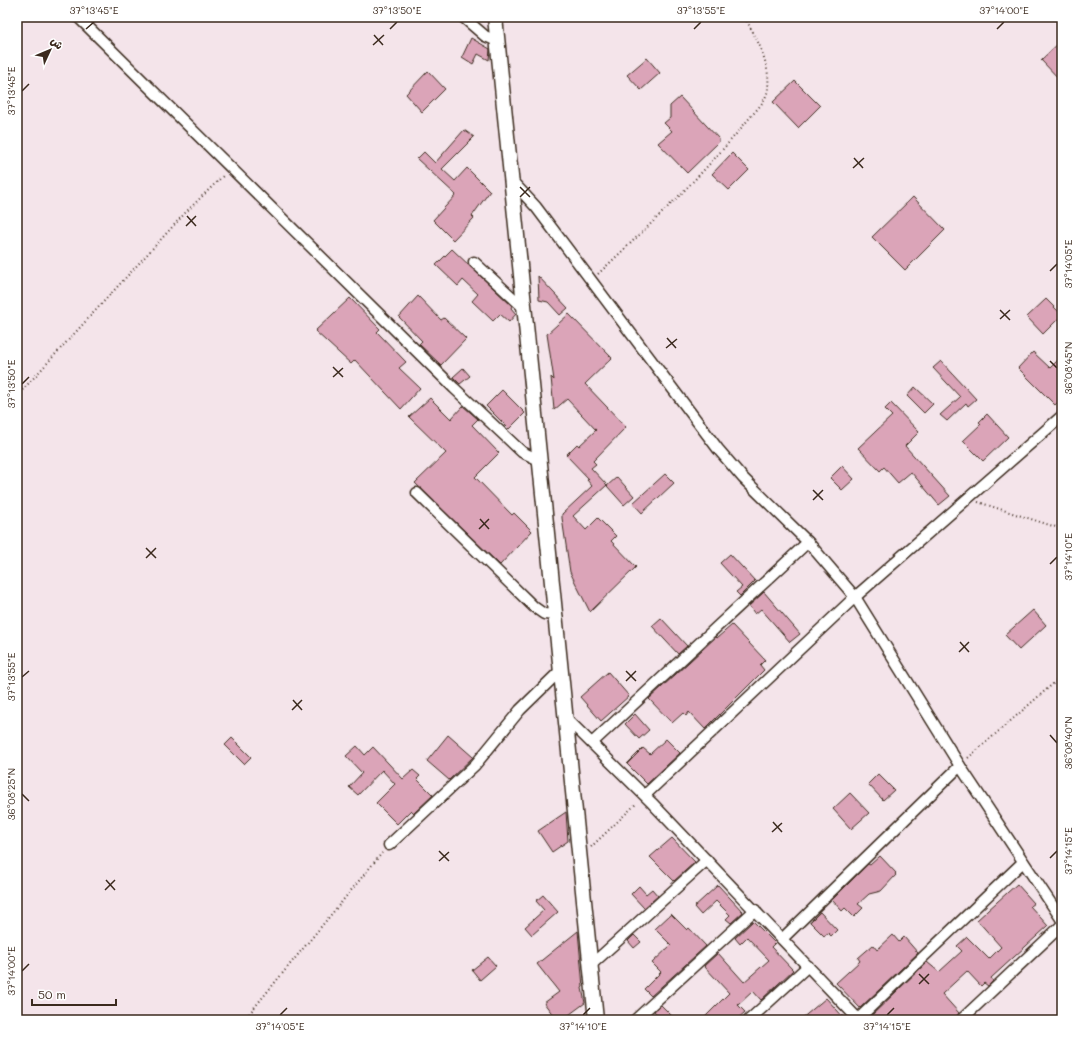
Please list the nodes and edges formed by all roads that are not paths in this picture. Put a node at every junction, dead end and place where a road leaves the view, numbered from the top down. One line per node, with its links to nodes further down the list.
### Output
1 (78, 17): 9 (street)
2 (463, 17): 4 (street)
3 (495, 17): 4 (street)
4 (497, 40): 5 (street)
5 (510, 179): 7 (street); 11 (street)
6 (474, 262): 7 (street)
7 (524, 309): 9 (street)
8 (1062, 416): 12 (street)
9 (539, 460): 13 (street)
10 (418, 493): 13 (street)
11 (808, 542): 12 (street); 16 (street)
12 (854, 597): 17 (street); 18 (street)
13 (555, 615): 14 (street)
14 (561, 670): 15 (street); 19 (street)
15 (566, 718): 16 (street); 26 (street)
16 (592, 743): 18 (street)
17 (960, 766): 21 (street); 25 (street)
18 (645, 795): 20 (street)
19 (389, 845)
20 (707, 860): 22 (street); 26 (street)
21 (1023, 862): 23 (street); 28 (street)
22 (755, 910): 25 (street); 30 (street)
23 (1062, 920)
24 (1062, 925): 32 (street)
25 (782, 939): 27 (street)
26 (591, 965): 29 (street)
27 (808, 966): 28 (street); 31 (street)
28 (859, 1019)
29 (596, 1020)
30 (635, 1020)
31 (749, 1020)
32 (961, 1020)

